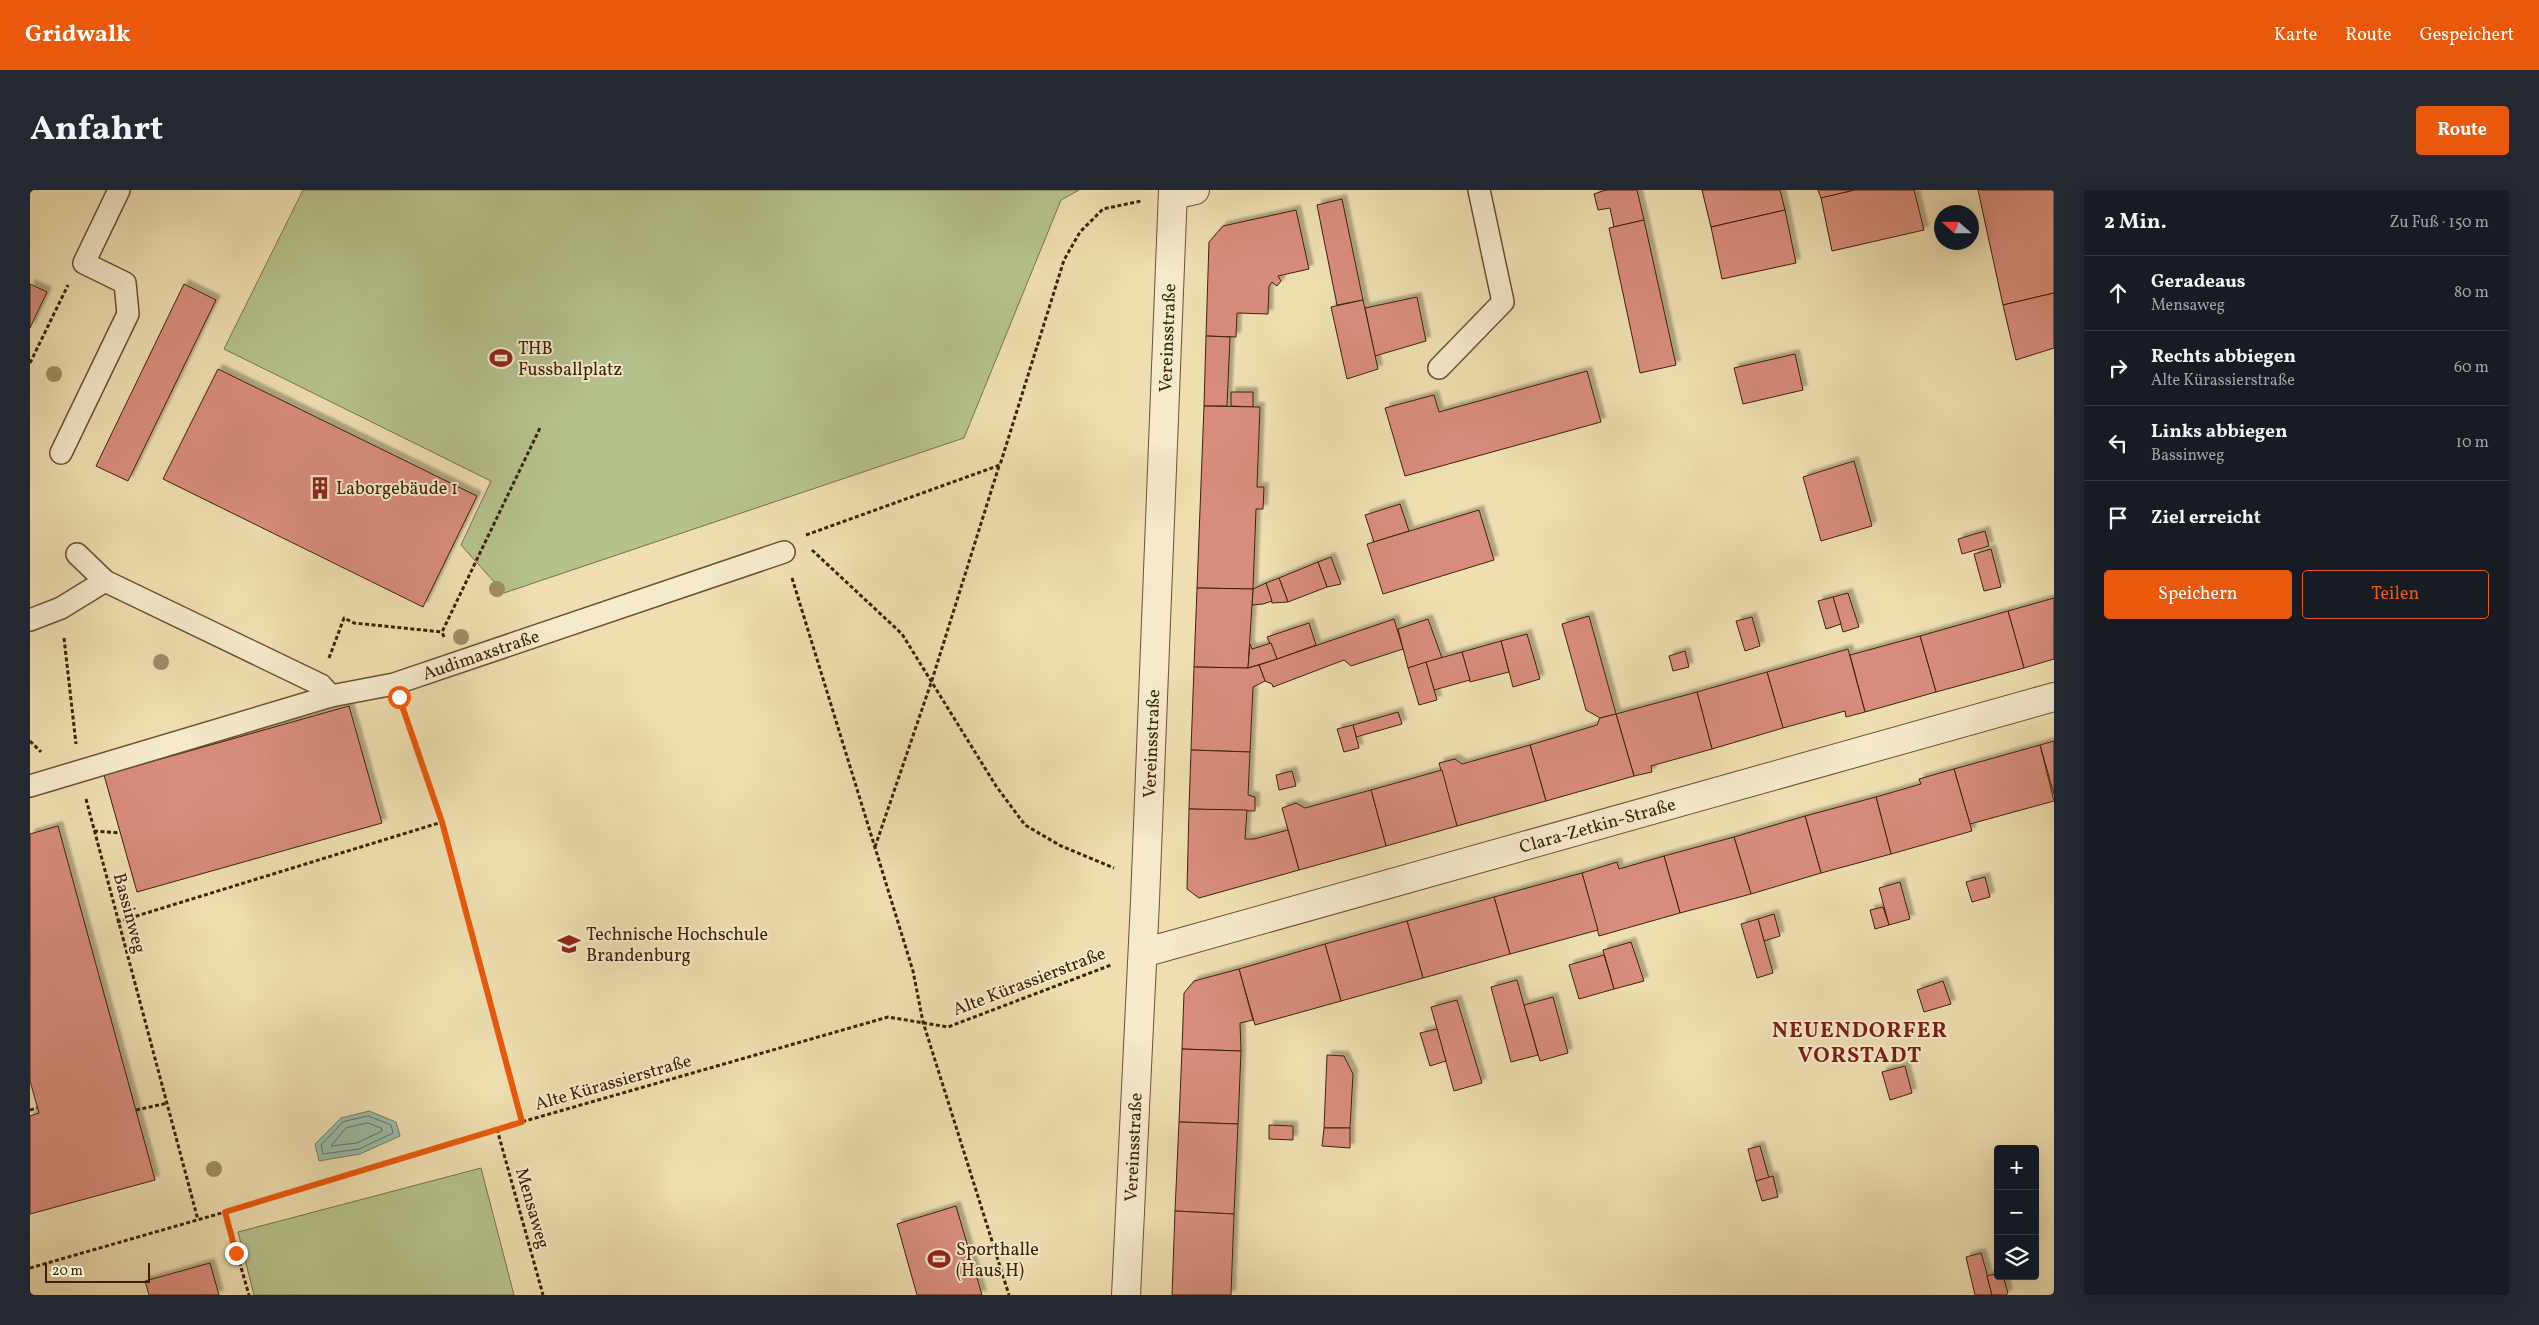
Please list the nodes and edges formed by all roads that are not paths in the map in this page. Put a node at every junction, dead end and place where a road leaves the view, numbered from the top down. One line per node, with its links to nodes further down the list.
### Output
1 (119, 190): 5 (lane)
2 (1479, 190): 4 (lane)
3 (1180, 192): 13 (street, Vereinsstraße)
4 (1439, 368)
5 (61, 453)
6 (784, 552): 10 (lane, Audimaxstraße)
7 (77, 554): 8 (lane)
8 (105, 581): 9 (lane); 10 (lane)
9 (30, 620)
10 (326, 690): 12 (lane, Audimaxstraße)
11 (2054, 697): 13 (street, Clara-Zetkin-Straße)
12 (30, 786)
13 (1143, 953): 14 (street, Vereinsstraße)
14 (1126, 1295)

